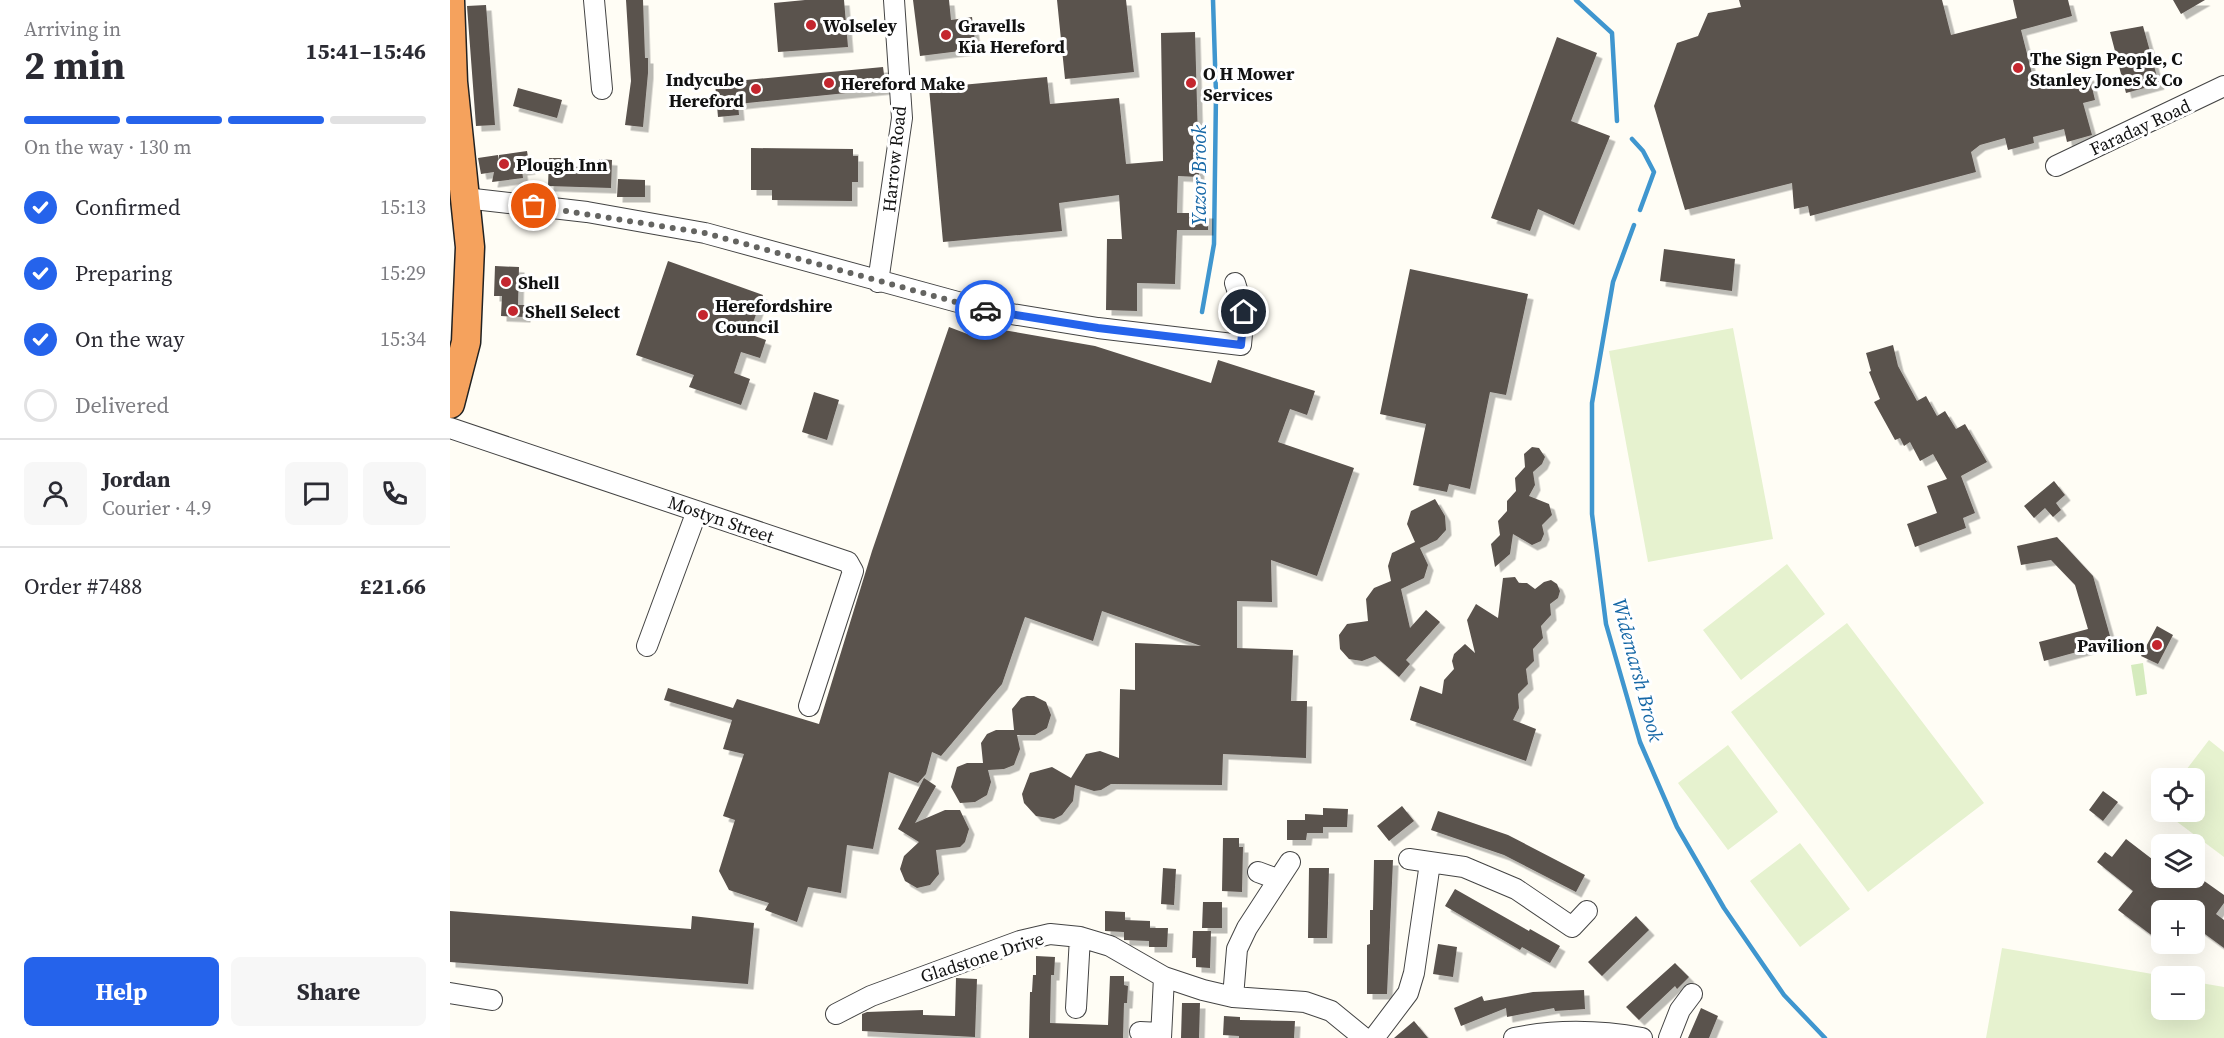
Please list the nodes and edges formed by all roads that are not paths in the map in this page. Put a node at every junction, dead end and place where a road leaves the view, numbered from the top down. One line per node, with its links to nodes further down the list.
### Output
1 (594, 0): 5 (street)
2 (894, 0): 8 (street, Harrow Road)
3 (450, 1): 7 (highway)
4 (2224, 86): 6 (street, Faraday Road)
5 (602, 89)
6 (2056, 166)
7 (465, 198): 8 (street); 10 (highway)
8 (878, 282): 9 (street)
9 (1235, 283)
10 (458, 341): 11 (highway)
11 (450, 404)
12 (450, 428): 13 (street, Mostyn Street)
13 (697, 511): 14 (street); 15 (street, Mostyn Street)
14 (647, 646)
15 (809, 706)
16 (1409, 859): 18 (street)
17 (1290, 862): 20 (street)
18 (1430, 863): 21 (street); 33 (street)
19 (1258, 872): 20 (street)
20 (1277, 879): 26 (street)
21 (1587, 911)
22 (1080, 937): 23 (street, Gladstone Drive); 28 (street); 29 (street, Gladstone Drive)
23 (1164, 977): 26 (street, Gladstone Drive); 31 (street)
24 (450, 993): 27 (street)
25 (1692, 994): 36 (street)
26 (1233, 997): 32 (street, Gladstone Drive)
27 (492, 1000)
28 (1076, 1008)
29 (836, 1014)
30 (1140, 1032): 31 (street)
31 (1161, 1035)
32 (1364, 1038)
33 (1374, 1038)
34 (1514, 1038): 35 (street)
35 (1642, 1038)
36 (1669, 1038)

